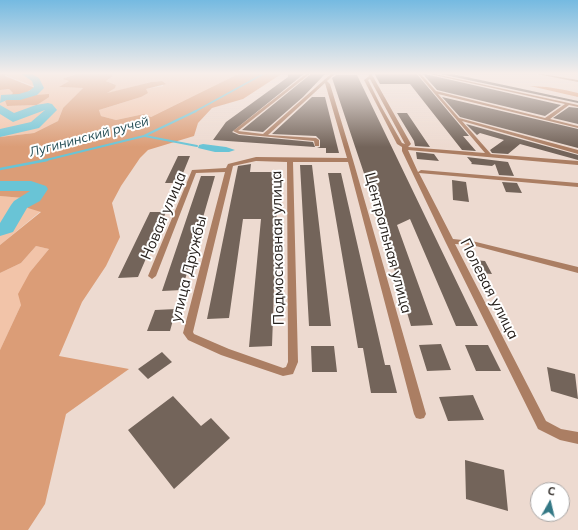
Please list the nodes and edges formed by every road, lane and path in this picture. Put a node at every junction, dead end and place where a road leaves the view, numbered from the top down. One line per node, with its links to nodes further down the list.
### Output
1 (277, 98): 16 (street)
2 (306, 98): 16 (street)
3 (332, 98): 22 (street, Центральная улица)
4 (375, 98): 10 (street, Полевая улица)
5 (382, 98): 11 (street, Полевая улица)
6 (440, 98): 13 (street)
7 (458, 98): 14 (street)
8 (539, 98): 9 (street)
9 (568, 104): 12 (street); 14 (street)
10 (379, 106): 11 (street); 18 (street, Полевая улица)
11 (387, 106): 18 (street, Полевая улица)
12 (578, 106)
13 (459, 118): 19 (street); 20 (street)
14 (546, 119): 15 (street)
15 (578, 127)
16 (264, 136): 17 (street)
17 (317, 145)
18 (405, 147): 20 (street); 27 (street, Полевая улица)
19 (578, 152)
20 (489, 155): 23 (street)
21 (290, 160): 22 (street, Подмосковная улица); 24 (street); 30 (street, Подмосковная улица)
22 (350, 160): 31 (street, Центральная улица)
23 (578, 163)
24 (227, 170): 29 (street, Новая улица); 30 (street, улица Дружбы)
25 (421, 172): 26 (street)
26 (578, 185)
27 (449, 241): 28 (street); 32 (street, Полевая улица)
28 (578, 270)
29 (152, 276)
30 (289, 371)
31 (420, 414)
32 (578, 438)

